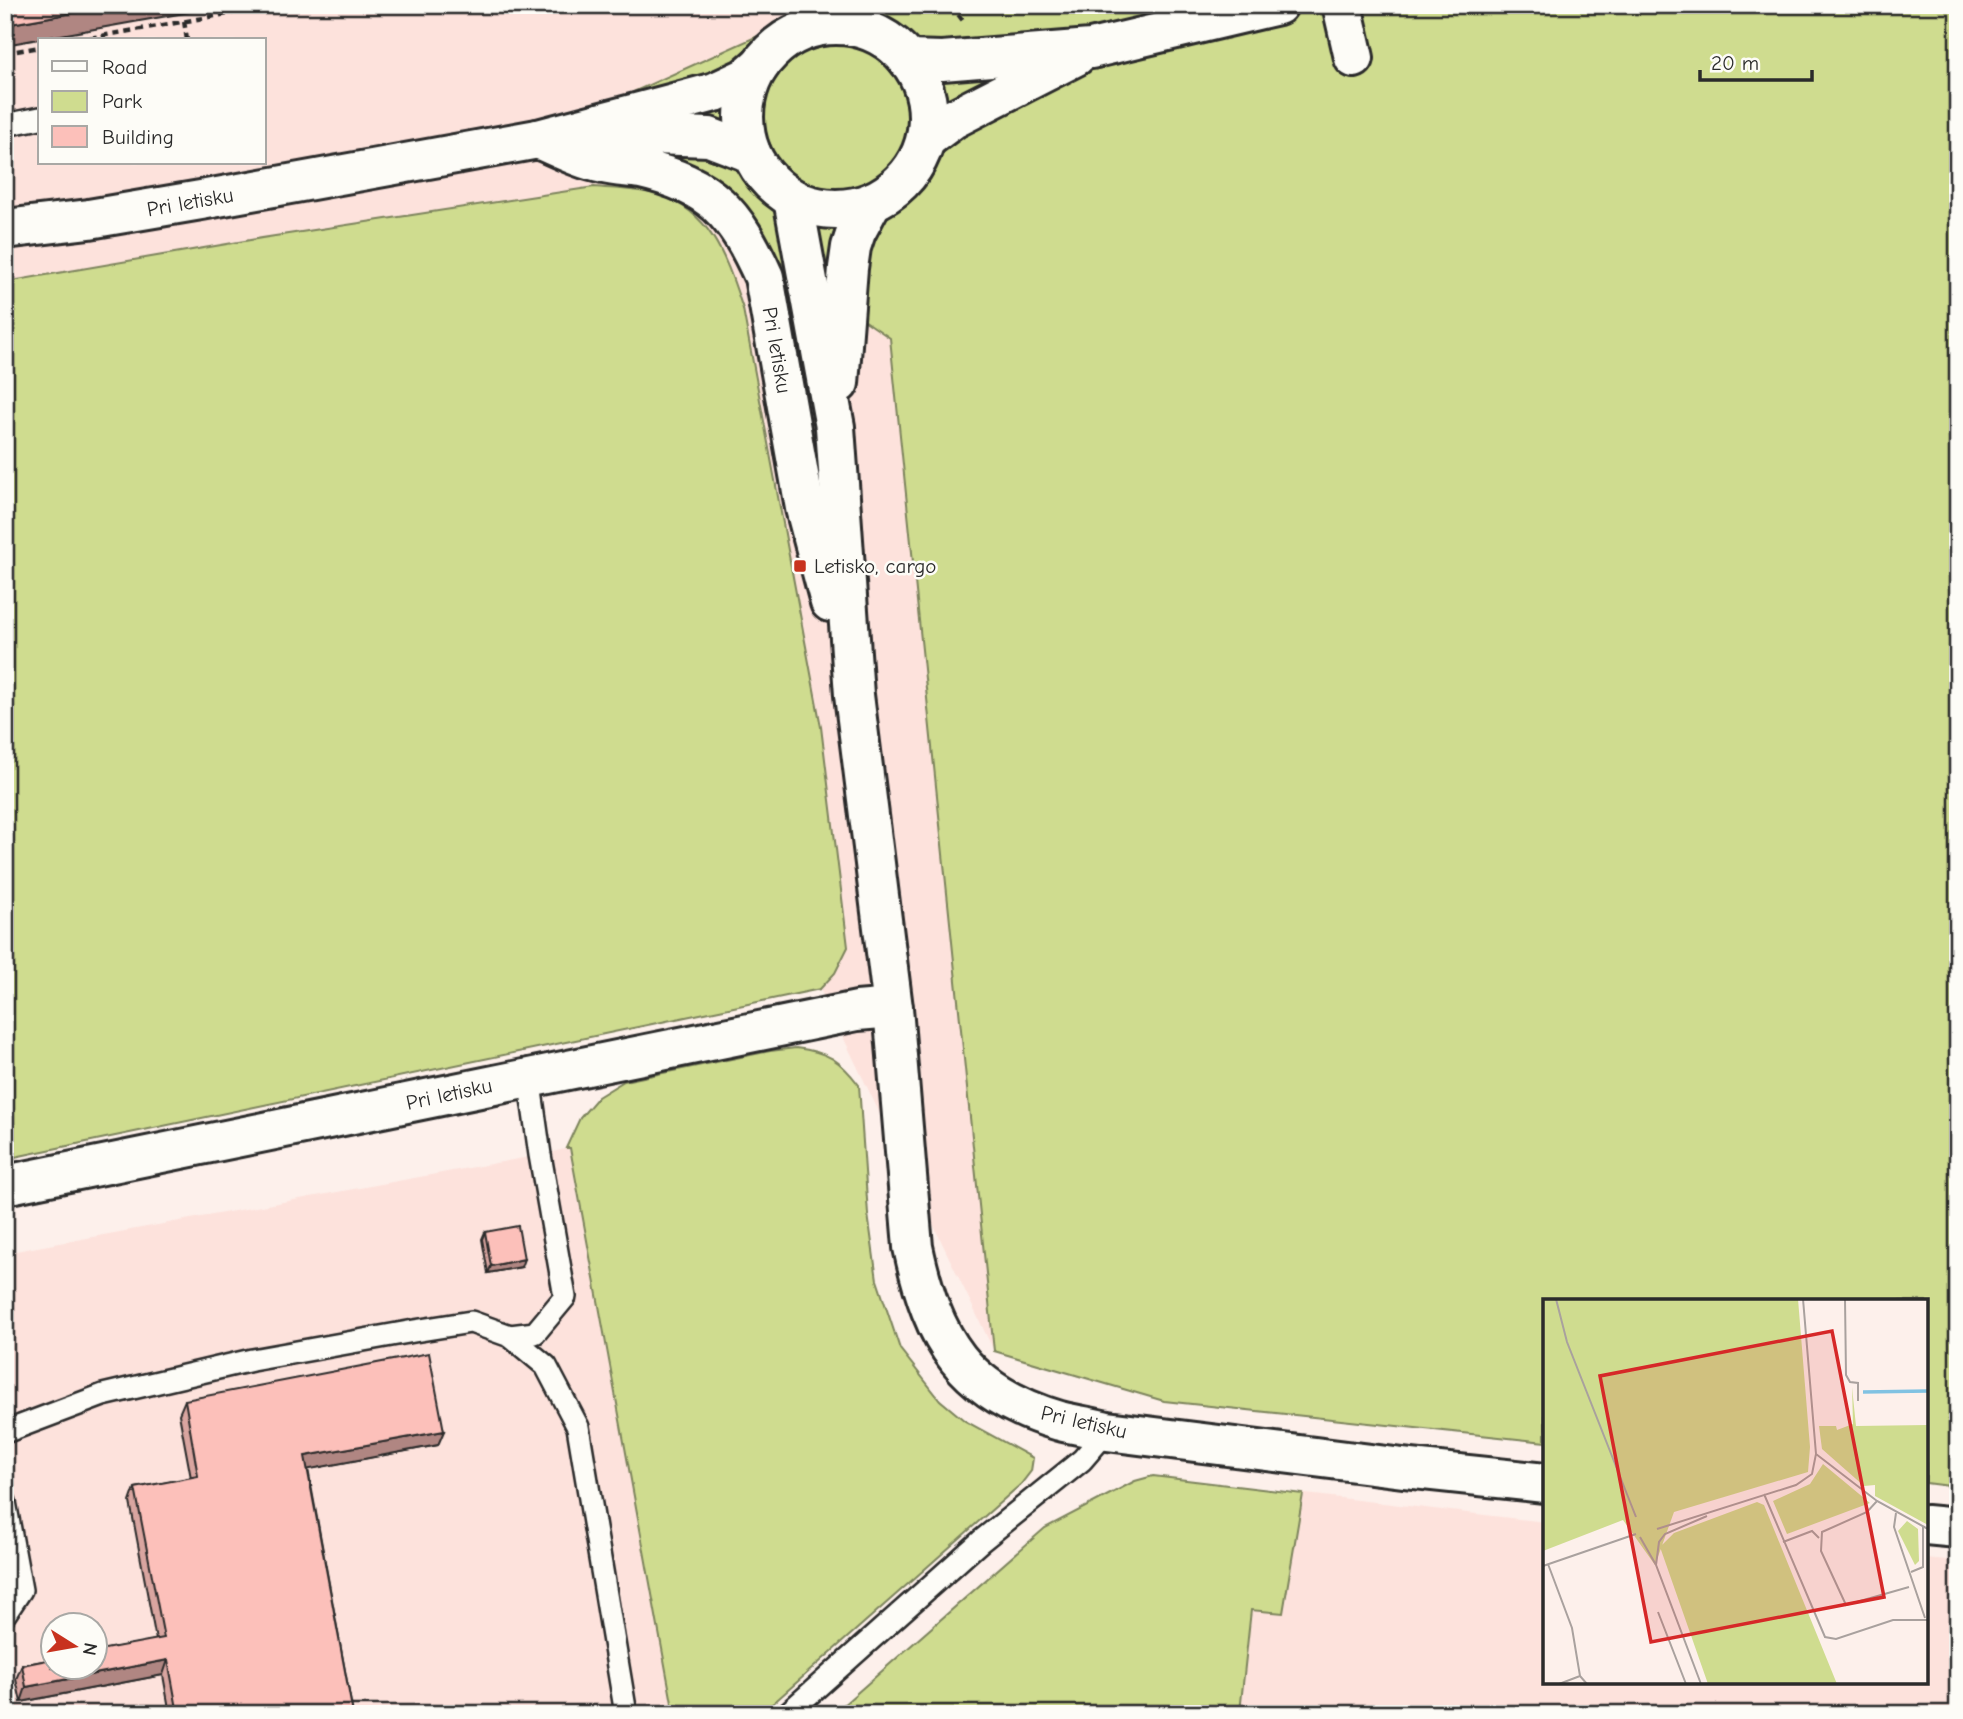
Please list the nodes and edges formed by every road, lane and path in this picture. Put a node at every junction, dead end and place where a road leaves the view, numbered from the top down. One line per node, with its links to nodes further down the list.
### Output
1 (1278, 5): 10 (street)
2 (1342, 5): 12 (street)
3 (238, 12): 5 (path)
4 (863, 19): 6 (street, Pri letisku); 13 (street, Pri letisku)
5 (184, 21): 7 (path); 8 (path)
6 (792, 22): 14 (street, Pri letisku)
7 (89, 38)
8 (187, 38)
9 (38, 47): 11 (path)
10 (1091, 49): 13 (street); 18 (street, Pri letisku)
11 (5, 53)
12 (1354, 58)
13 (908, 60): 18 (street, Pri letisku)
14 (760, 65): 17 (street, Pri letisku); 19 (street, Pri letisku)
15 (38, 118): 16 (lane)
16 (5, 125)
17 (538, 139): 19 (street, Pri letisku); 22 (street, Pri letisku); 24 (street, Pri letisku)
18 (926, 139): 21 (street, Pri letisku)
19 (751, 153): 20 (street, Pri letisku)
20 (793, 199): 21 (street, Pri letisku); 23 (street, Pri letisku)
21 (872, 202): 23 (street, Pri letisku)
22 (5, 229)
23 (835, 427): 24 (street, Pri letisku)
24 (854, 695): 25 (street, Pri letisku)
25 (893, 1008): 26 (street, Pri letisku); 29 (street, Pri letisku)
26 (529, 1077): 27 (street, Pri letisku); 28 (lane)
27 (5, 1185)
28 (510, 1336): 30 (lane); 36 (lane)
29 (1107, 1431): 31 (street, Pri letisku); 37 (lane)
30 (5, 1432)
31 (1543, 1483)
32 (5, 1502): 35 (lane)
33 (1928, 1525): 34 (street)
34 (1958, 1528)
35 (5, 1614)
36 (626, 1714)
37 (788, 1714)

